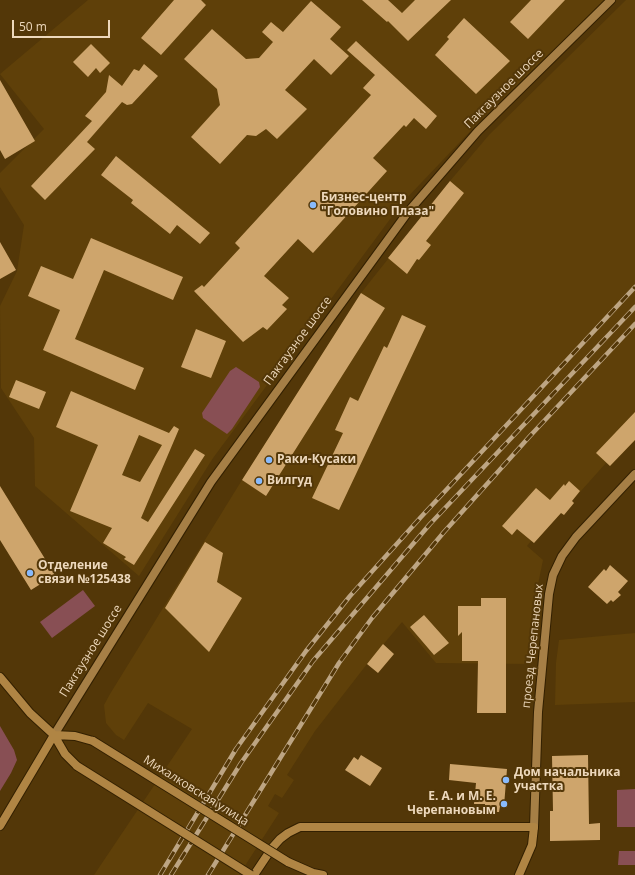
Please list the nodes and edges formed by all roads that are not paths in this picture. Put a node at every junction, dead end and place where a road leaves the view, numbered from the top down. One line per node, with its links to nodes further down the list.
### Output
1 (611, 0): 4 (street, Пакгаузное шоссе)
2 (635, 474): 6 (street, проезд Черепановых)
3 (0, 677): 4 (main road)
4 (54, 735): 5 (main road); 7 (main road, bridge); 9 (main road, Михалковская улица, bridge)
5 (0, 826)
6 (534, 827): 8 (main road); 10 (main road, проезд Черепановых)
7 (251, 875)
8 (254, 875)
9 (323, 875)
10 (519, 875)

